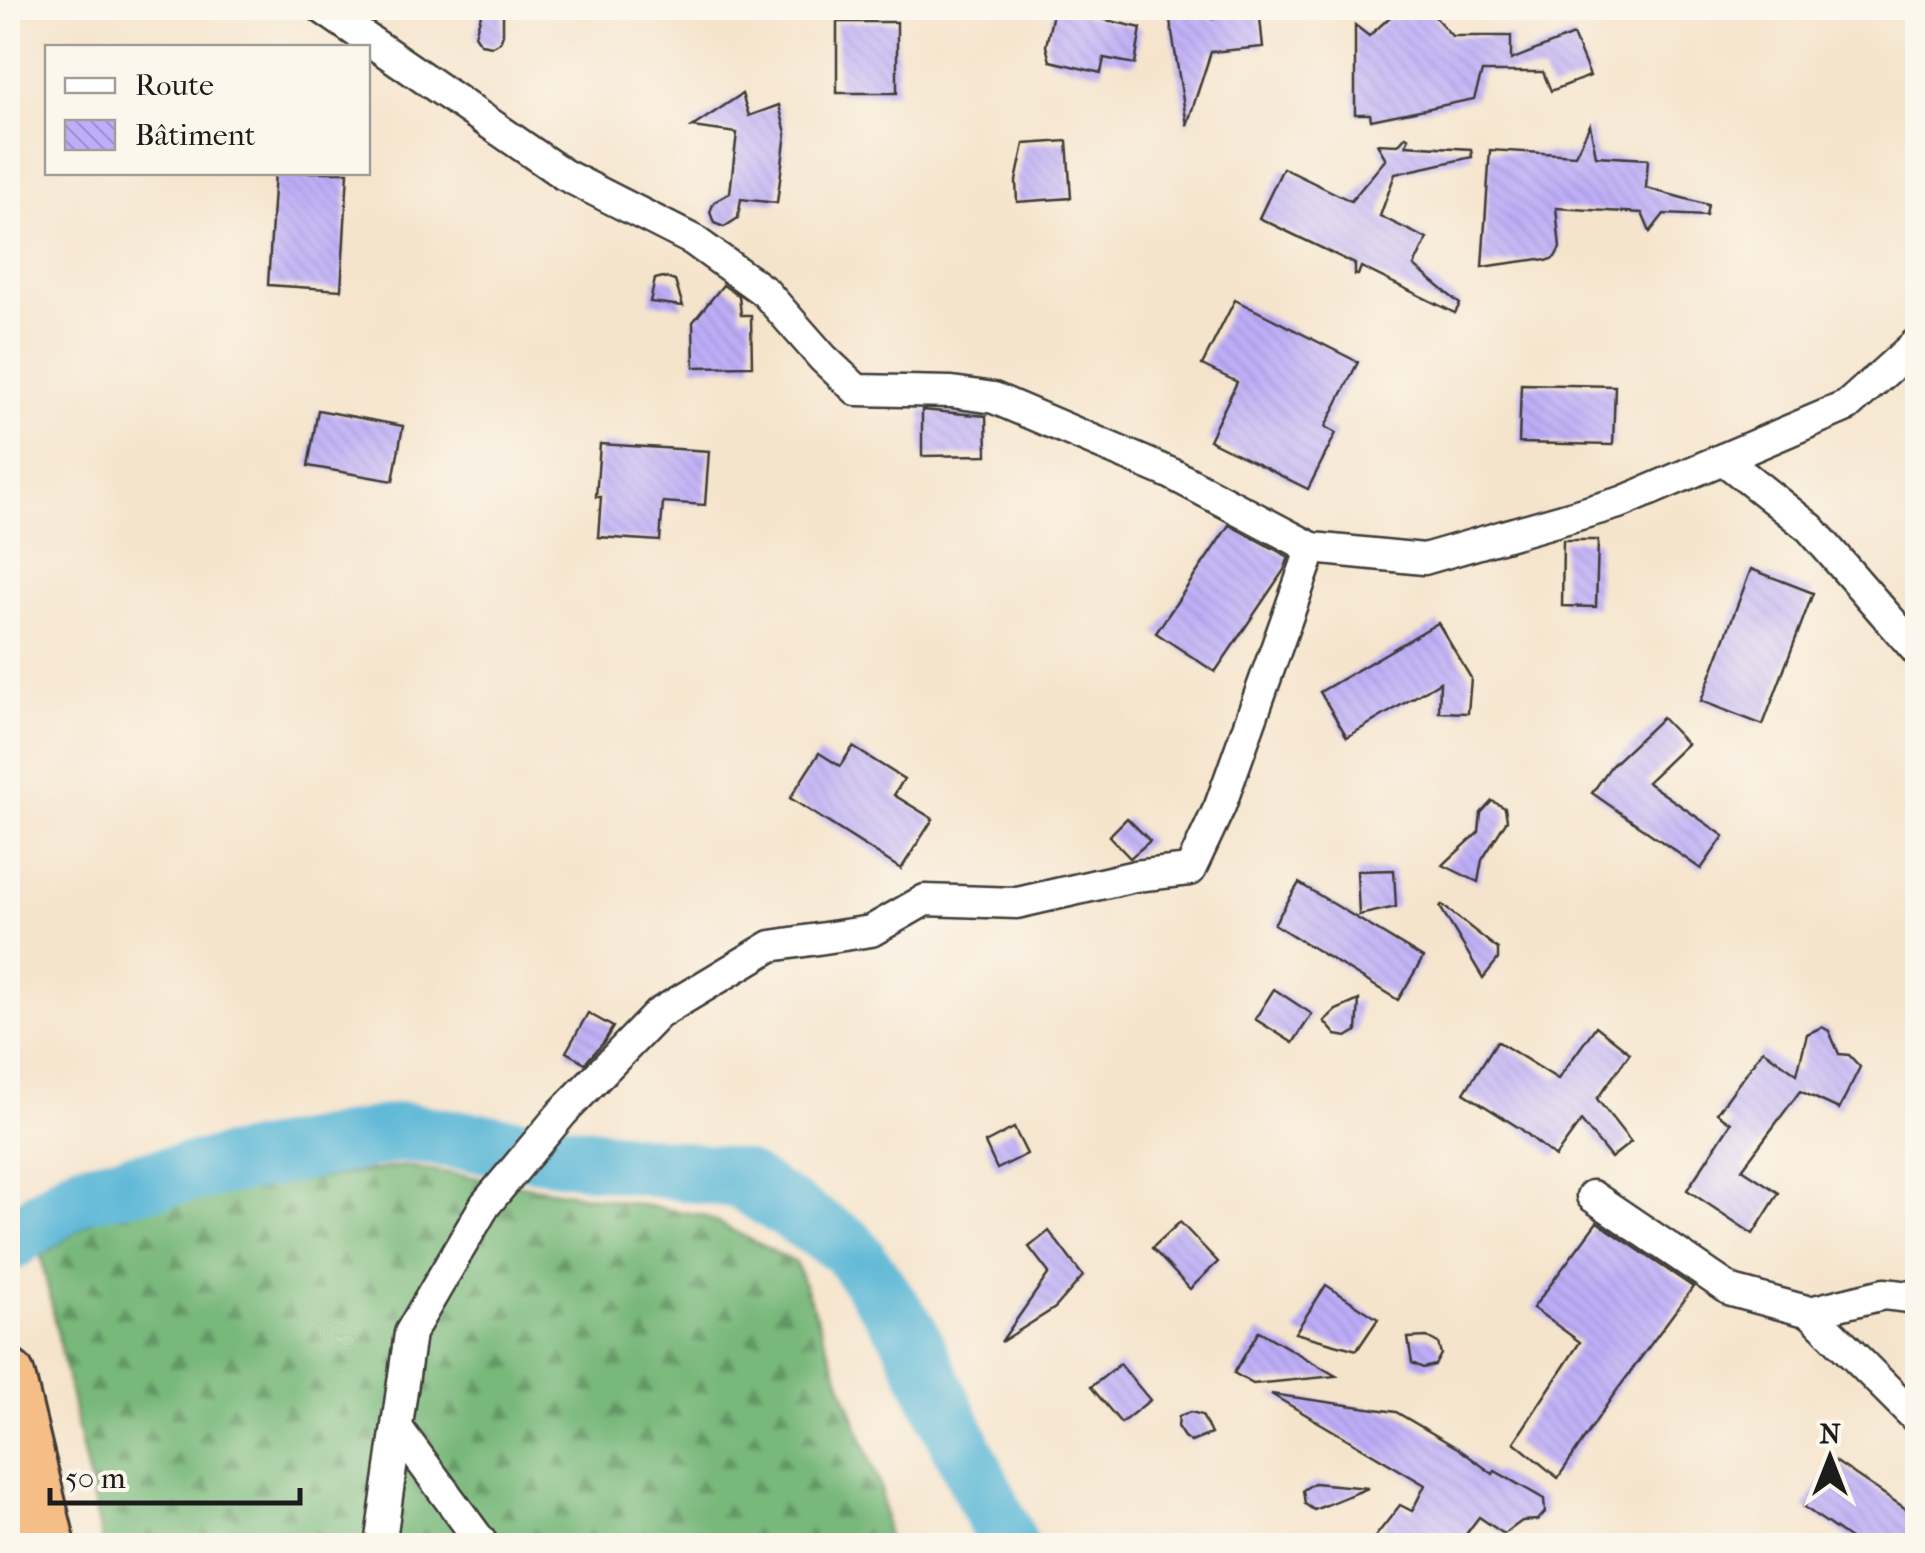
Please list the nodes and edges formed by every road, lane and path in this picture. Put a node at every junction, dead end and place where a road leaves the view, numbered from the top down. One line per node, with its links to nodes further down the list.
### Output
1 (322, 8): 4 (street)
2 (1918, 342): 3 (street)
3 (1723, 459): 4 (street); 5 (street)
4 (1312, 548): 11 (street)
5 (1918, 652)
6 (1592, 1196): 8 (street)
7 (1918, 1298): 8 (street)
8 (1810, 1312): 10 (street)
9 (8, 1376): 12 (highway)
10 (1918, 1420)
11 (396, 1428): 13 (street); 14 (street)
12 (49, 1546)
13 (380, 1546)
14 (484, 1546)

